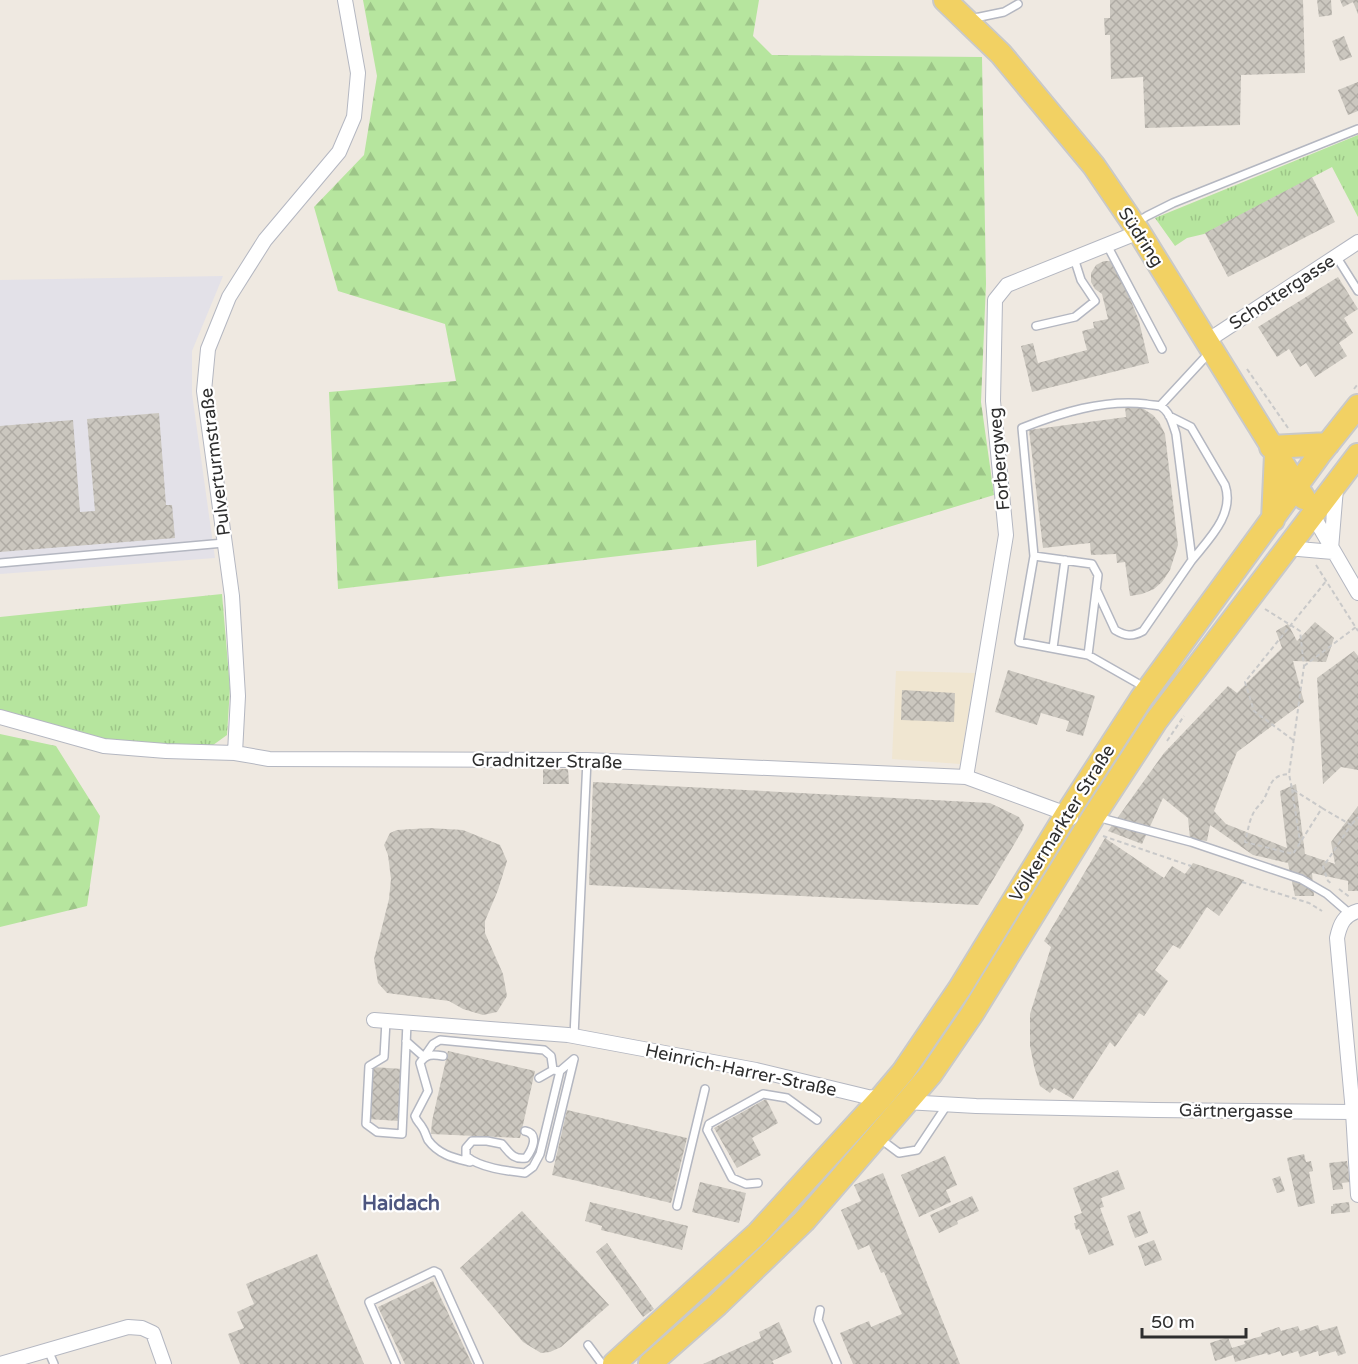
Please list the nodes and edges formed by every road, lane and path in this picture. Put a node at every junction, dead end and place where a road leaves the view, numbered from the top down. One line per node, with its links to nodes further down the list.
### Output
1 (345, 0): 24 (street, Pulverturmstraße)
2 (945, 0): 4 (main road, Südring)
3 (1018, 3): 4 (lane)
4 (966, 19): 6 (main road, Südring)
5 (1358, 129): 6 (lane)
6 (1137, 229): 8 (street, Forbergweg); 13 (main road, Südring)
7 (1358, 242): 9 (street, Schottergasse)
8 (1107, 245): 10 (street, Forbergweg); 14 (lane)
9 (1336, 256): 11 (lane); 13 (street, Schottergasse)
10 (1074, 258): 12 (lane); 48 (street, Forbergweg)
11 (1358, 291)
12 (1036, 326)
13 (1209, 346): 15 (lane); 19 (main road, Südring)
14 (1162, 349)
15 (1160, 406): 17 (lane); 27 (lane)
16 (1358, 406): 18 (main road, Völkermarkter Straße)
17 (1169, 416): 29 (lane); 29 (lane)
18 (1328, 444): 19 (main road); 23 (main road, Völkermarkter Straße)
19 (1273, 451): 22 (main road, Südring); 23 (main road)
20 (1358, 455): 21 (main road, Völkermarkter Straße)
21 (1336, 482): 22 (main road); 25 (main road, Völkermarkter Straße); 26 (street)
22 (1304, 498): 23 (main road); 26 (street)
23 (1273, 520): 42 (main road, Völkermarkter Straße)
24 (224, 543): 31 (lane); 45 (street, Pulverturmstraße)
25 (1287, 548): 26 (street); 54 (main road, Völkermarkter Straße)
26 (1332, 550): 34 (street)
27 (1034, 555): 28 (lane); 39 (lane)
28 (1065, 560): 33 (lane); 39 (lane)
29 (1192, 560): 33 (lane)
30 (1313, 561): 32 (path)
31 (0, 563)
32 (1327, 580): 36 (path); 37 (path)
33 (1097, 591): 40 (lane)
34 (1358, 593)
35 (1263, 608): 36 (path)
36 (1290, 624): 41 (path); 44 (path)
37 (1356, 627): 38 (path); 41 (path)
38 (1358, 631)
39 (1053, 648): 40 (lane)
40 (1088, 655): 42 (lane)
41 (1304, 666): 44 (path)
42 (1149, 689): 51 (main road, Völkermarkter Straße)
43 (0, 717): 45 (street, Gradnitzer Straße)
44 (1293, 741): 47 (path)
45 (235, 753): 46 (street, Gradnitzer Straße)
46 (587, 760): 48 (street, Gradnitzer Straße); 62 (lane)
47 (1289, 774): 49 (path); 55 (path)
48 (966, 777): 51 (street, Gradnitzer Straße)
49 (1292, 789): 50 (path); 55 (path)
50 (1322, 808): 53 (path); 55 (path)
51 (1066, 815): 54 (street, Gradnitzer Straße); 69 (main road, Völkermarkter Straße)
52 (1358, 817): 53 (path)
53 (1352, 825): 59 (path)
54 (1093, 827): 56 (path); 59 (lane); 70 (main road, Völkermarkter Straße)
55 (1300, 842)
56 (1191, 866)
57 (1242, 882): 58 (path)
58 (1322, 911)
59 (1355, 912): 72 (street)
60 (380, 1021): 61 (street, Heinrich-Harrer-Straße); 63 (lane)
61 (407, 1023): 62 (street, Heinrich-Harrer-Straße); 63 (lane)
62 (574, 1036): 69 (street, Heinrich-Harrer-Straße)
63 (406, 1041): 65 (lane)
64 (443, 1056): 65 (lane)
65 (424, 1057): 66 (lane); 78 (lane)
66 (557, 1071): 67 (lane); 77 (lane); 79 (lane)
67 (539, 1078)
68 (705, 1089): 82 (lane)
69 (881, 1098): 70 (street, Heinrich-Harrer-Straße); 83 (main road, Völkermarkter Straße)
70 (908, 1102): 71 (street, Gärtnergasse); 75 (main road, Völkermarkter Straße)
71 (947, 1104): 72 (street, Gärtnergasse); 75 (lane)
72 (1353, 1112): 81 (street)
73 (817, 1120): 80 (lane)
74 (525, 1131): 76 (lane)
75 (878, 1137): 84 (main road, Völkermarkter Straße)
76 (508, 1152): 78 (lane); 79 (lane)
77 (550, 1158)
78 (473, 1162): 79 (lane)
79 (494, 1167)
80 (758, 1183)
81 (1358, 1195)
82 (677, 1206)
83 (758, 1233): 84 (main road); 85 (main road, Völkermarkter Straße)
84 (773, 1252): 86 (main road, Völkermarkter Straße)
85 (700, 1287): 86 (main road); 96 (main road, Völkermarkter Straße)
86 (717, 1305): 97 (main road, Völkermarkter Straße)
87 (820, 1310): 98 (lane)
88 (588, 1345): 95 (lane)
89 (48, 1350): 90 (street); 91 (lane); 92 (street)
90 (0, 1364)
91 (54, 1364)
92 (164, 1364)
93 (396, 1364): 94 (lane)
94 (479, 1364)
95 (602, 1364)
96 (614, 1364)
97 (650, 1364)
98 (837, 1364)

